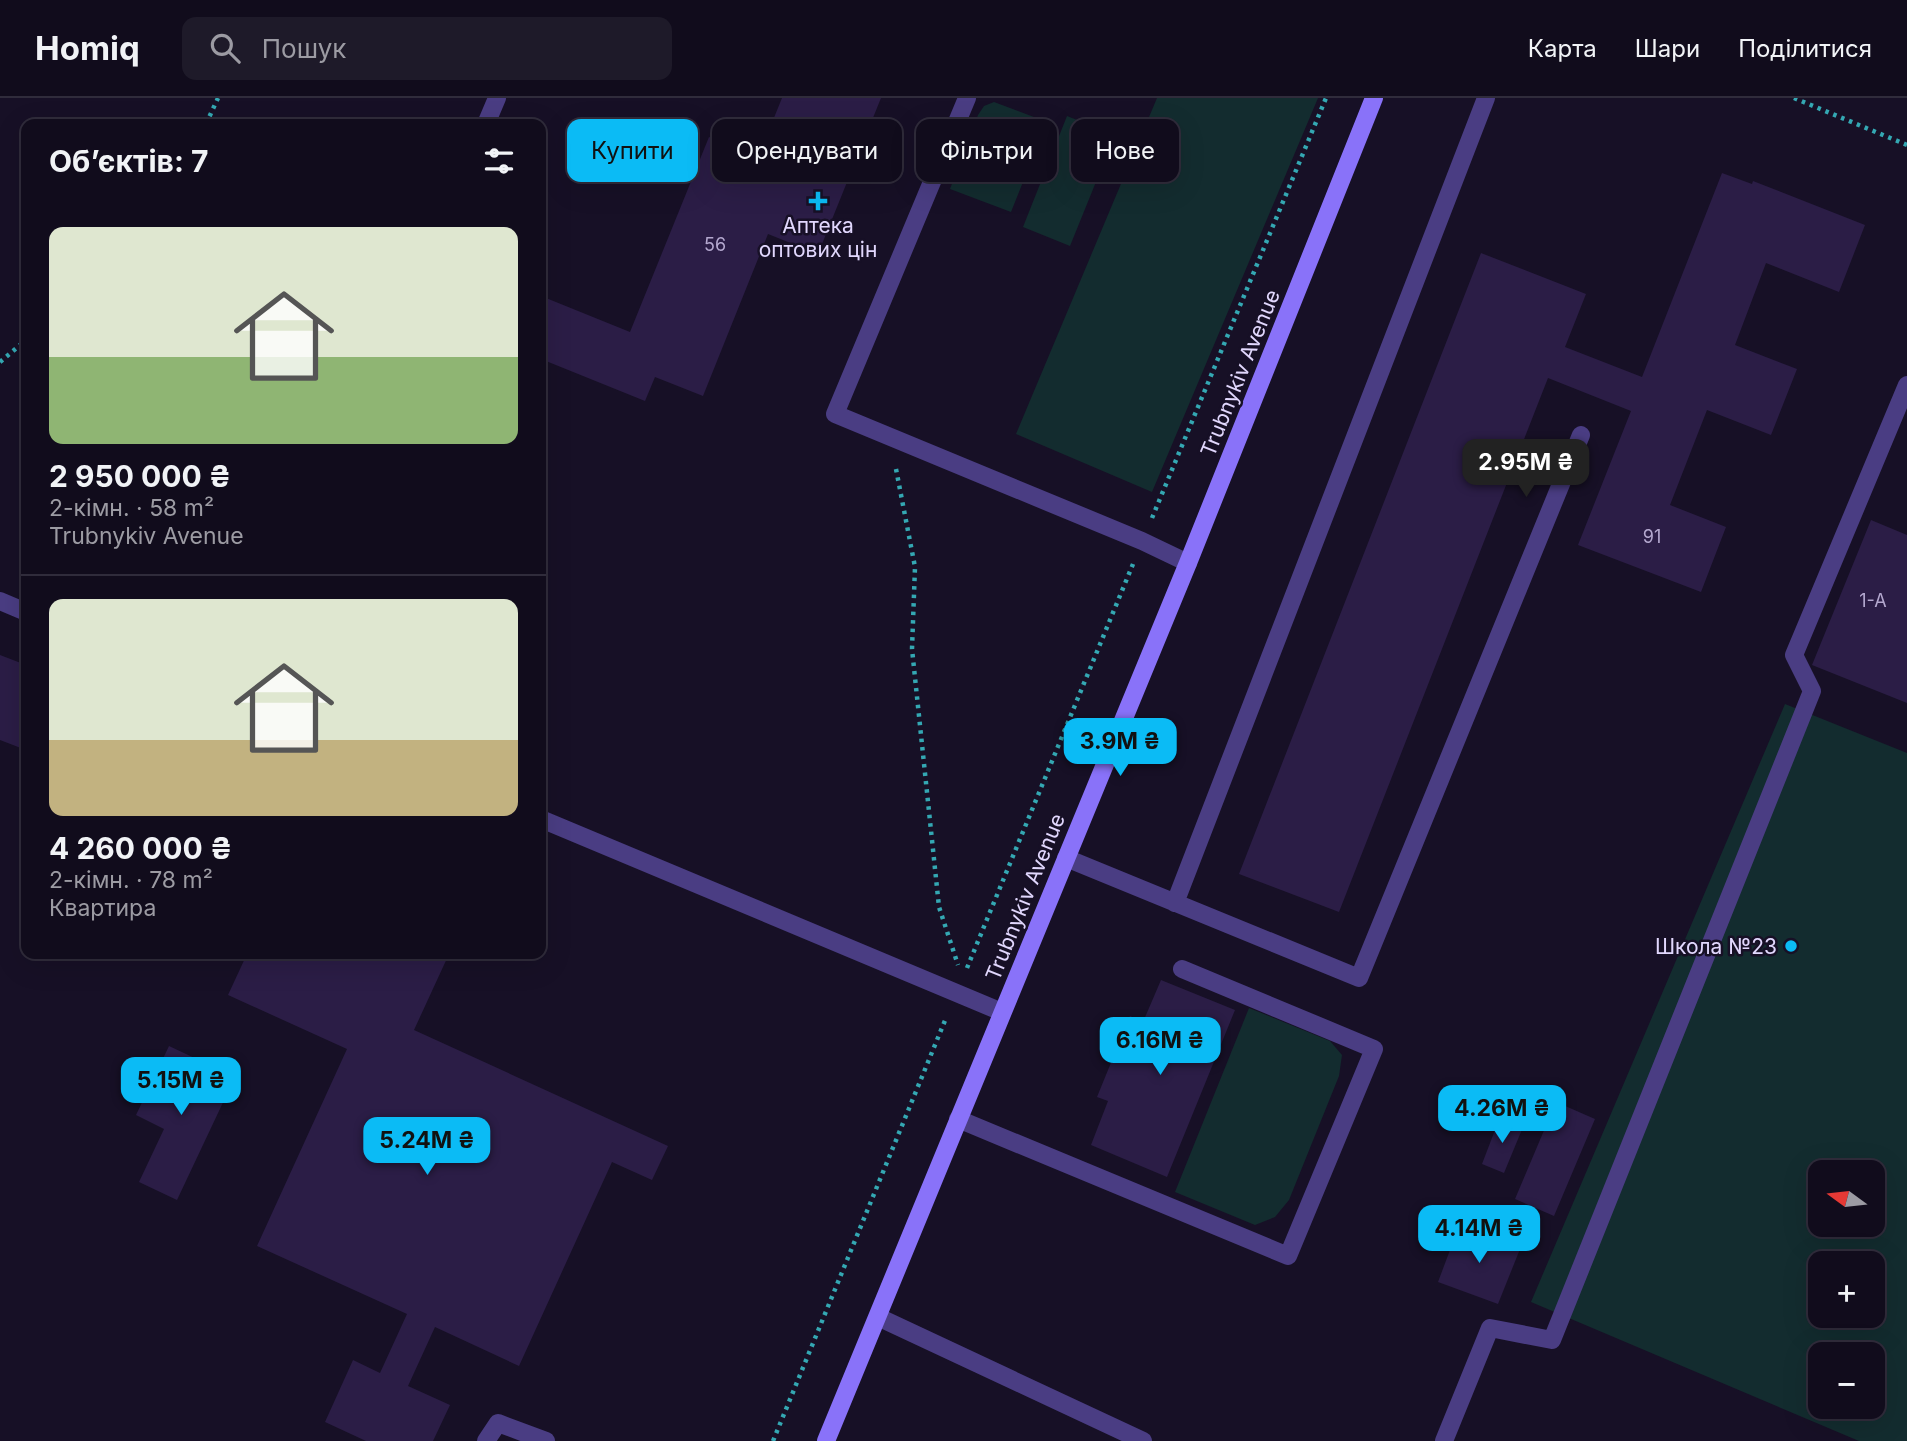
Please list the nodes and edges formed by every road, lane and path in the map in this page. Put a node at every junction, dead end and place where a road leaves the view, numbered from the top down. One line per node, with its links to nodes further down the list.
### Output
1 (218, 98): 8 (path)
2 (497, 98): 9 (lane)
3 (967, 98): 15 (lane)
4 (1326, 98): 16 (path)
5 (1374, 98): 17 (main road, Trubnykiv Avenue)
6 (1486, 98): 22 (lane)
7 (1794, 98): 10 (path)
8 (208, 119)
9 (488, 119)
10 (1907, 145)
11 (21, 344): 12 (path)
12 (0, 362)
13 (1907, 385): 33 (lane)
14 (1581, 435): 22 (lane)
15 (890, 437): 16 (lane); 24 (path)
16 (1142, 541): 17 (lane); 24 (path)
17 (1188, 563): 21 (main road, Trubnykiv Avenue)
18 (0, 601): 19 (lane)
19 (21, 610)
20 (546, 821): 24 (lane)
21 (1066, 858): 22 (lane); 25 (main road, Trubnykiv Avenue)
22 (1175, 903)
23 (1182, 969): 26 (lane)
24 (959, 987): 25 (lane); 30 (path)
25 (1002, 1012): 26 (main road, Trubnykiv Avenue)
26 (958, 1119): 27 (main road, Trubnykiv Avenue)
27 (878, 1317): 31 (main road, Trubnykiv Avenue); 32 (lane)
28 (486, 1441): 29 (lane)
29 (546, 1441)
30 (773, 1441)
31 (826, 1441)
32 (1143, 1441)
33 (1444, 1441)

